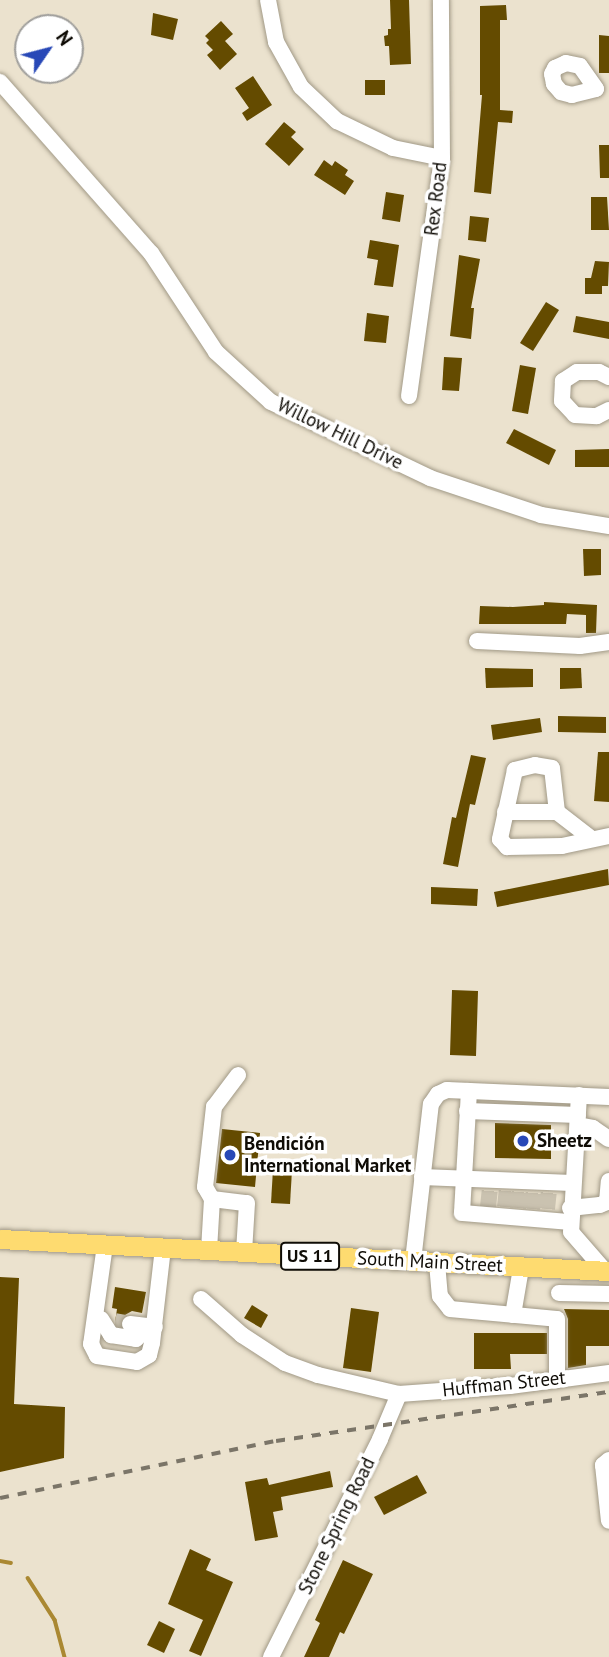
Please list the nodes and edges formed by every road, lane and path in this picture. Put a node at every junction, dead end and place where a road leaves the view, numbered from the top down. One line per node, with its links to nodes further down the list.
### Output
1 (268, 0): 4 (street)
2 (441, 0): 4 (street, Rex Road)
3 (0, 82): 8 (street, Willow Hill Drive)
4 (442, 158): 6 (street, Rex Road)
5 (609, 377): 7 (street)
6 (410, 396)
7 (609, 410)
8 (609, 526)
9 (477, 641): 10 (street)
10 (609, 642)
11 (557, 812): 12 (street); 12 (street); 14 (street)
12 (505, 813): 14 (street)
13 (609, 836): 14 (street)
14 (592, 839)
15 (238, 1075): 26 (street)
16 (469, 1091): 17 (street); 19 (street); 22 (street)
17 (579, 1096): 18 (street); 20 (street)
18 (609, 1097)
19 (467, 1111): 20 (street); 23 (street)
20 (578, 1120): 21 (street); 25 (street)
21 (609, 1139)
22 (422, 1177): 23 (street); 33 (street)
23 (462, 1177): 25 (street); 27 (street)
24 (609, 1181): 27 (street)
25 (572, 1183): 27 (street)
26 (212, 1199): 31 (street); 32 (street)
27 (570, 1215): 37 (street)
28 (0, 1239): 29 (main road, South Main Street / US 11)
29 (106, 1244): 30 (main road, South Main Street / US 11); 43 (street)
30 (163, 1248): 31 (main road, South Main Street / US 11); 44 (street)
31 (209, 1250): 32 (main road, South Main Street / US 11)
32 (244, 1252): 33 (main road, South Main Street / US 11)
33 (413, 1261): 34 (main road, South Main Street / US 11)
34 (437, 1263): 35 (main road, South Main Street / US 11); 41 (street)
35 (521, 1268): 36 (main road, South Main Street / US 11); 41 (street)
36 (561, 1269): 37 (main road, South Main Street / US 11); 38 (street)
37 (607, 1271)
38 (559, 1293): 39 (street); 42 (street)
39 (609, 1294)
40 (201, 1299): 47 (street, Huffman Street)
41 (513, 1315): 42 (street)
42 (558, 1319): 46 (street)
43 (110, 1321): 44 (street); 44 (street); 44 (street)
44 (152, 1326)
45 (609, 1373): 46 (street, Huffman Street)
46 (557, 1380): 47 (street, Huffman Street)
47 (399, 1394): 50 (street, Stone Spring Road)
48 (609, 1460): 49 (street)
49 (609, 1521)
50 (271, 1657)

